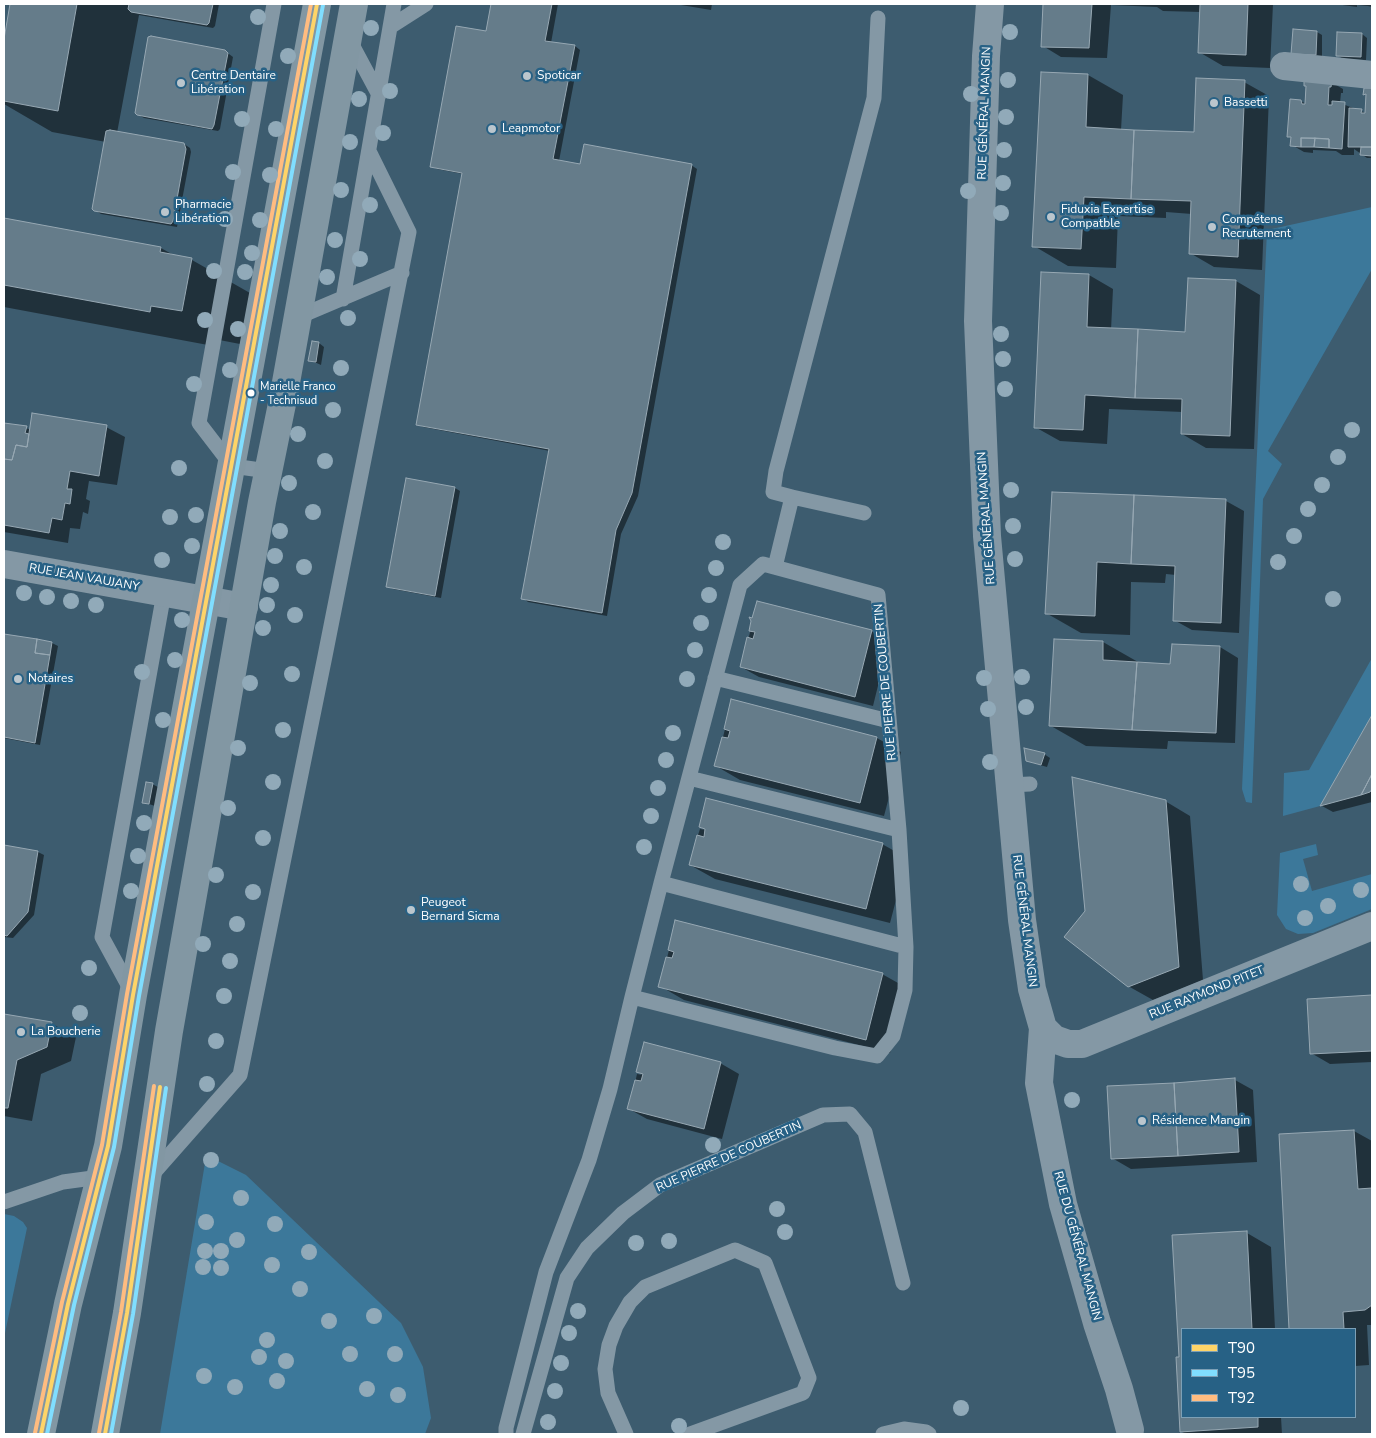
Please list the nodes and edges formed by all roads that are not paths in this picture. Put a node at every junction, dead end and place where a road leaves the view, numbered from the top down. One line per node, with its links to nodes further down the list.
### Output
1 (274, 4): 17 (lane)
2 (316, 4): 17 (main road)
3 (354, 4): 9 (main road)
4 (394, 4): 8 (lane)
5 (426, 4): 8 (lane)
6 (990, 4): 35 (street, RUE GÉNÉRAL MANGIN)
7 (878, 18): 19 (lane)
8 (390, 27): 12 (lane)
9 (348, 36): 12 (lane); 16 (main road)
10 (1284, 66): 11 (street)
11 (1372, 75)
12 (378, 95): 13 (lane)
13 (369, 151): 14 (lane); 15 (lane)
14 (402, 273): 15 (lane); 37 (lane)
15 (343, 299): 16 (lane)
16 (298, 317): 18 (main road)
17 (232, 466): 18 (lane); 24 (main road)
18 (268, 471): 25 (main road)
19 (792, 497): 20 (lane); 22 (lane)
20 (864, 514)
21 (4, 564): 23 (street, RUE JEAN VAUJANY)
22 (775, 567): 26 (lane, RUE PIERRE DE COUBERTIN); 27 (lane, RUE PIERRE DE COUBERTIN)
23 (164, 593): 24 (street, RUE JEAN VAUJANY); 33 (lane)
24 (206, 600): 25 (street, RUE JEAN VAUJANY); 33 (main road)
25 (244, 607): 37 (main road)
26 (715, 678): 27 (lane); 28 (lane, RUE PIERRE DE COUBERTIN)
27 (889, 720): 29 (lane, RUE PIERRE DE COUBERTIN)
28 (689, 778): 29 (lane); 30 (lane, RUE PIERRE DE COUBERTIN)
29 (899, 830): 32 (lane, RUE PIERRE DE COUBERTIN)
30 (661, 883): 32 (lane); 34 (lane, RUE PIERRE DE COUBERTIN)
31 (1372, 926): 35 (street, RUE RAYMOND PITET)
32 (906, 947): 34 (lane, RUE PIERRE DE COUBERTIN)
33 (133, 995): 36 (main road)
34 (632, 997): 43 (lane, RUE PIERRE DE COUBERTIN)
35 (1043, 1028): 40 (street, RUE DU GÉNÉRAL MANGIN)
36 (100, 1177): 38 (lane); 41 (main road)
37 (146, 1182): 42 (main road)
38 (4, 1202)
39 (903, 1283): 44 (lane, RUE PIERRE DE COUBERTIN)
40 (1130, 1430)
41 (41, 1434)
42 (105, 1434)
43 (506, 1434)
44 (523, 1434)
45 (626, 1434): 46 (lane)
46 (690, 1434)
47 (884, 1434): 48 (lane)
48 (929, 1434)

